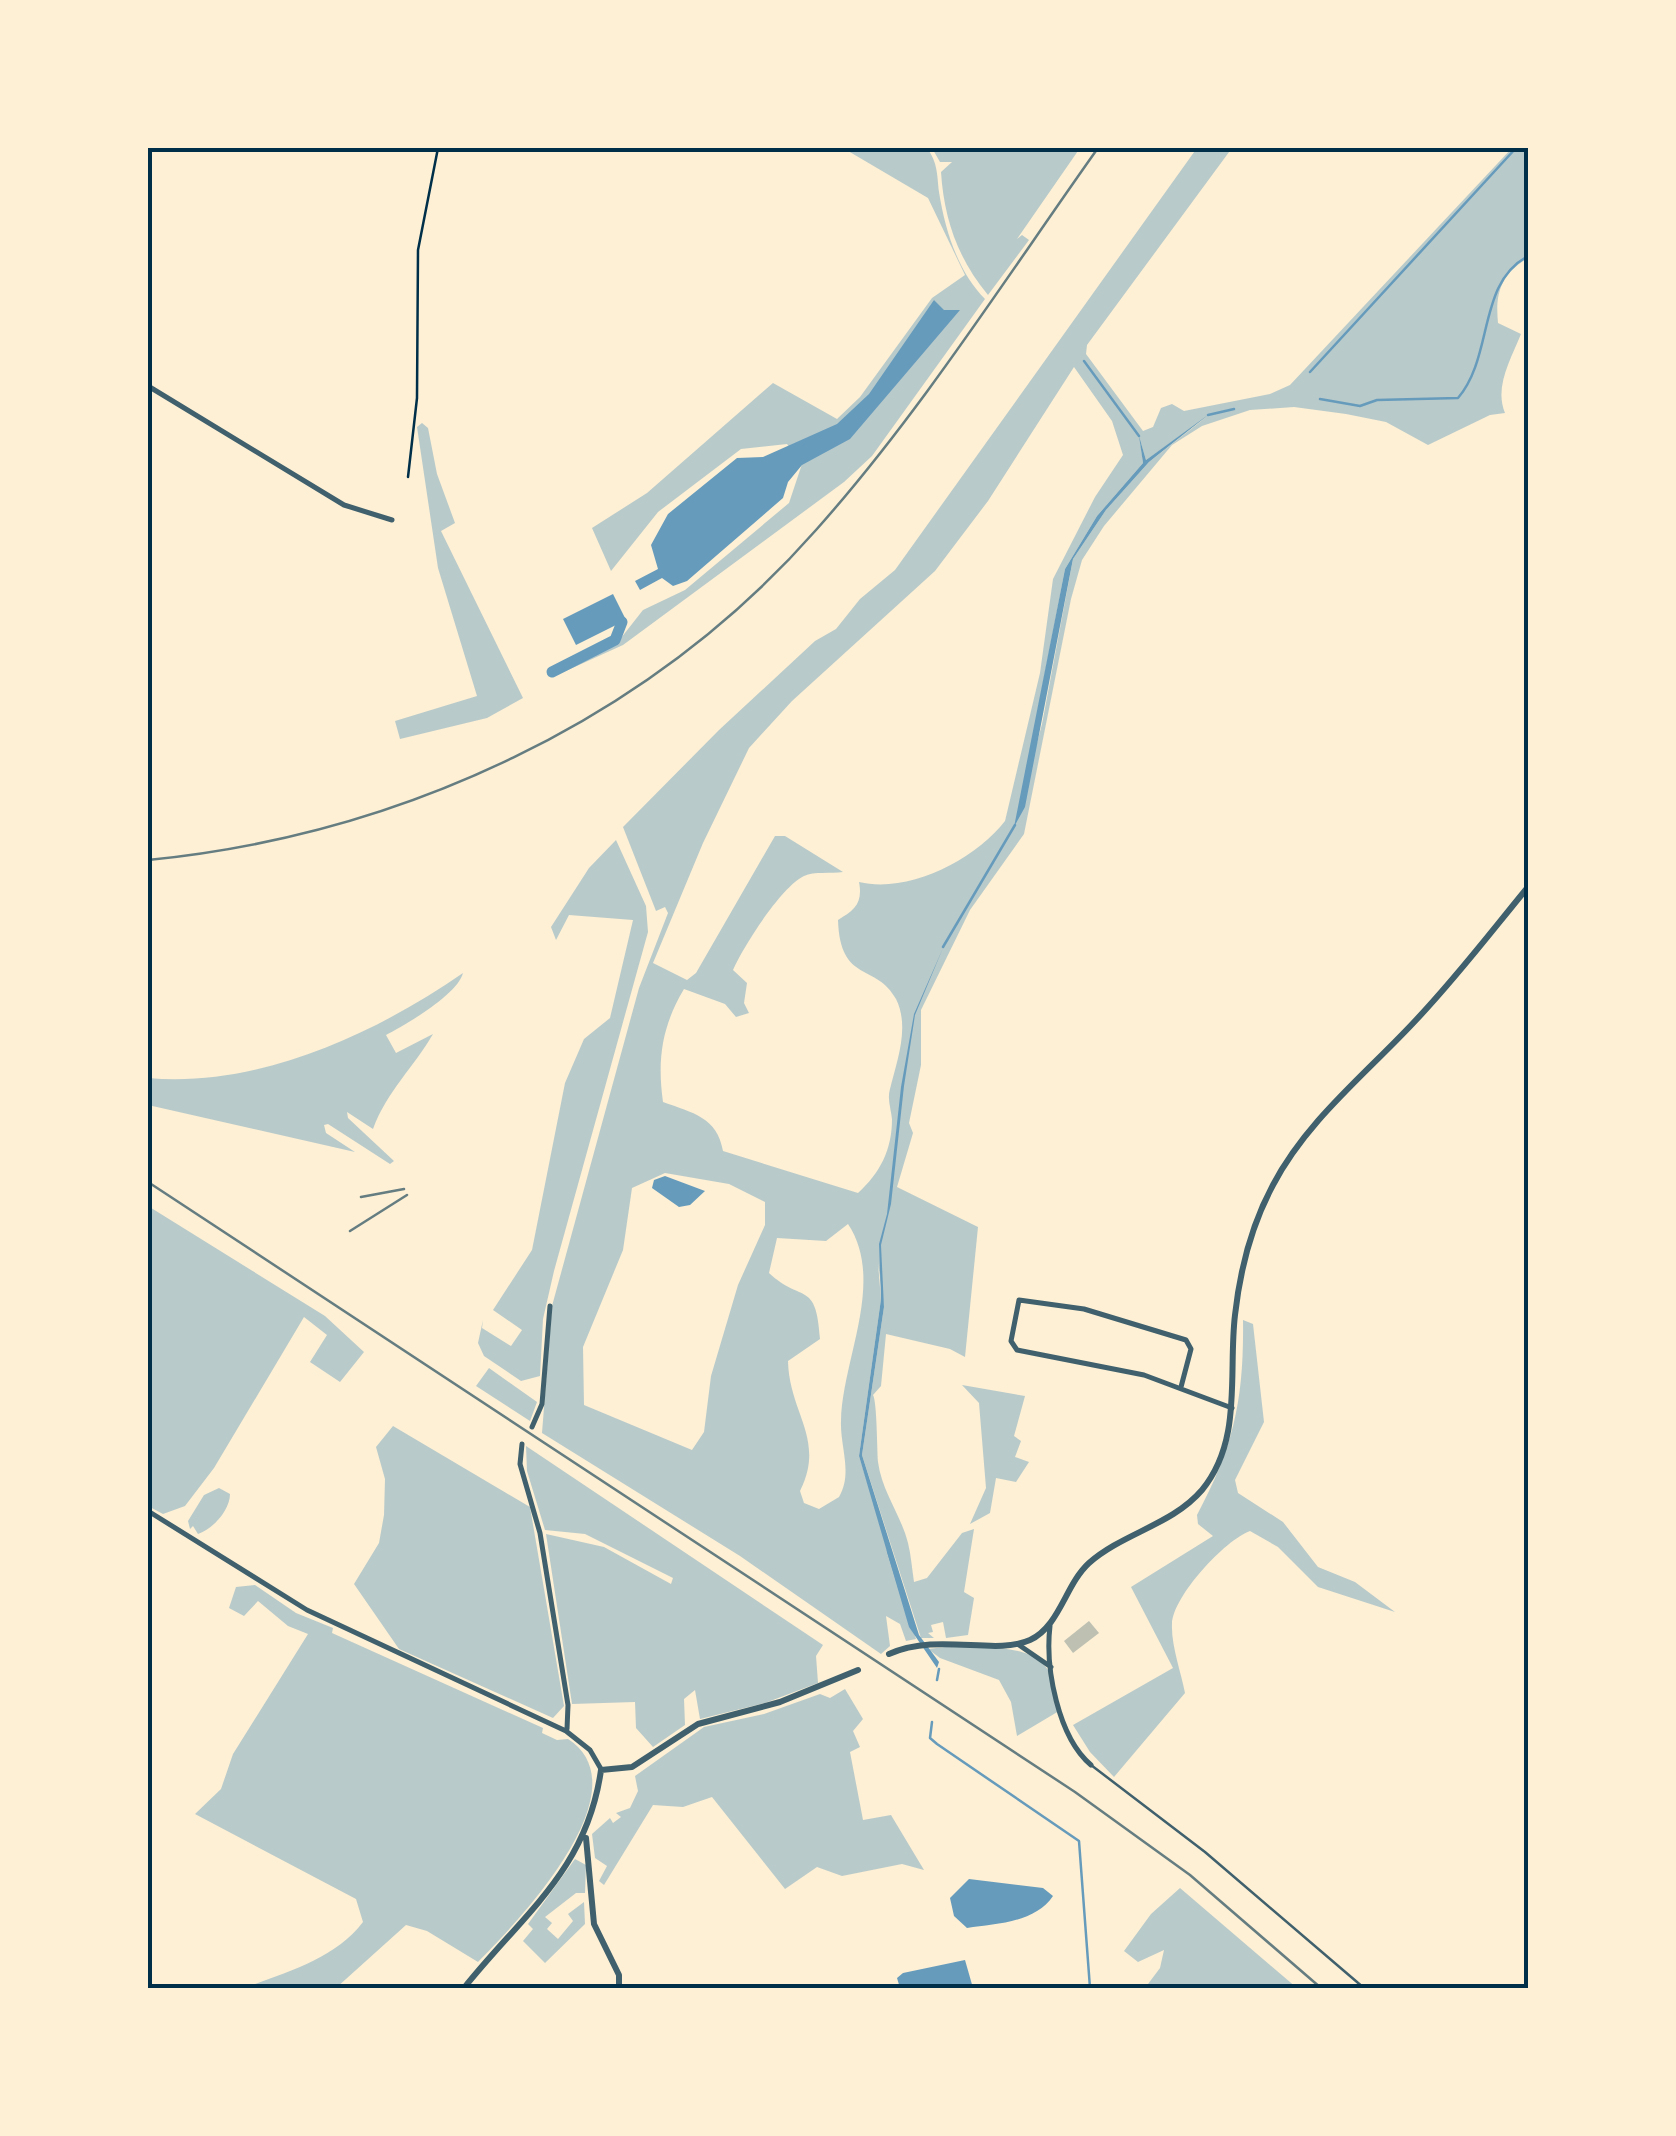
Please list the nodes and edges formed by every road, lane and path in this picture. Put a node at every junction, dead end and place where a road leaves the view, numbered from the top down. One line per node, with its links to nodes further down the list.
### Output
1 (438, 148): 3 (path)
2 (148, 386): 4 (street)
3 (408, 477)
4 (392, 520)
5 (1528, 887): 8 (street)
6 (550, 1306): 9 (street)
7 (1181, 1388): 7 (street); 8 (street)
8 (1232, 1408): 12 (street)
9 (532, 1427)
10 (522, 1444): 17 (street)
11 (148, 1510): 17 (street)
12 (1050, 1624): 13 (street); 15 (street)
13 (1018, 1644): 14 (street); 15 (street)
14 (889, 1654)
15 (1053, 1669): 18 (street)
16 (858, 1670): 19 (street)
17 (566, 1731): 19 (street)
18 (1090, 1765): 23 (lane)
19 (601, 1770): 20 (street)
20 (585, 1837): 21 (street); 22 (street)
21 (464, 1988)
22 (619, 1988)
23 (1364, 1988)

